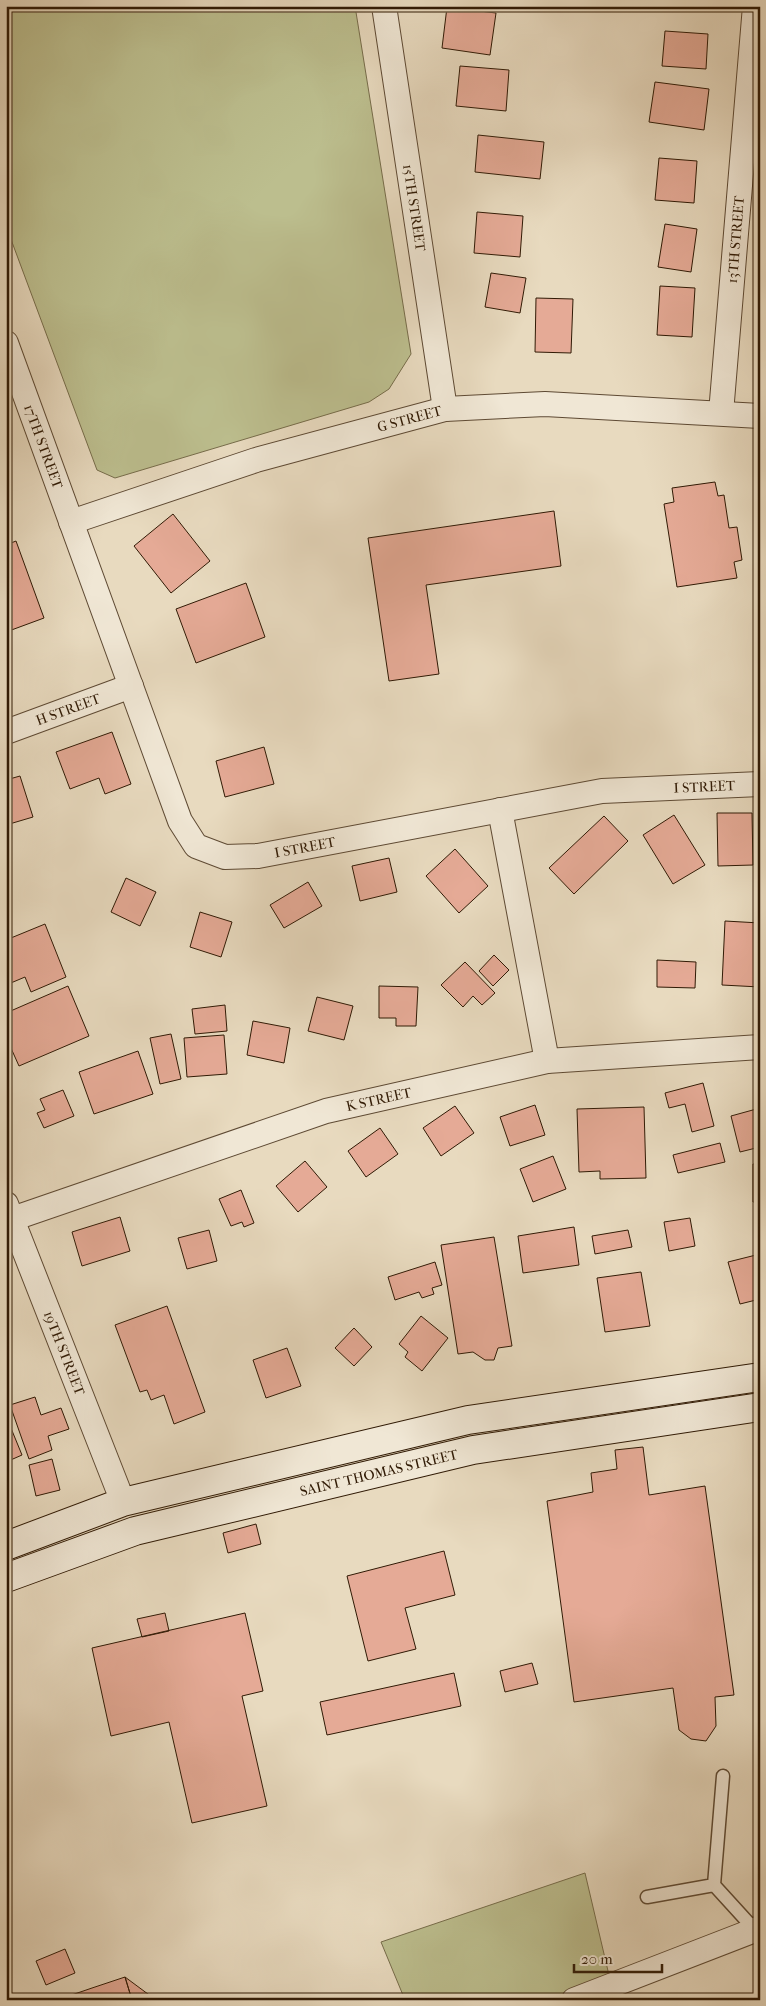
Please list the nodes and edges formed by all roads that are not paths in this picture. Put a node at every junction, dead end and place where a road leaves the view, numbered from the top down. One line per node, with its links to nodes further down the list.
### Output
1 (384, 6): 5 (street, 15TH STREET)
2 (755, 6): 3 (street, 13TH STREET)
3 (753, 117): 6 (street, 13TH STREET)
4 (6, 343): 8 (street, 17TH STREET)
5 (445, 409): 6 (street, G STREET); 8 (street, G STREET)
6 (721, 413): 7 (street, G STREET)
7 (760, 416)
8 (71, 522): 9 (street, I STREET)
9 (131, 686): 10 (street, H STREET); 12 (street, I STREET)
10 (6, 732)
11 (760, 784): 12 (street, I STREET)
12 (500, 810): 14 (street)
13 (760, 1047): 14 (street, K STREET)
14 (547, 1061): 15 (street, K STREET)
15 (9, 1212): 20 (street, 19TH STREET)
16 (760, 1377): 18 (street, SAINT THOMAS STREET)
17 (760, 1407): 19 (street, SAINT THOMAS STREET)
18 (252, 1472): 19 (street); 20 (street, SAINT THOMAS STREET)
19 (258, 1500): 22 (street, SAINT THOMAS STREET)
20 (123, 1502): 21 (street, SAINT THOMAS STREET)
21 (6, 1546)
22 (6, 1578)
23 (723, 1776): 24 (lane)
24 (714, 1885): 25 (lane); 26 (lane)
25 (647, 1897)
26 (758, 1929): 27 (street)
27 (574, 2000)

